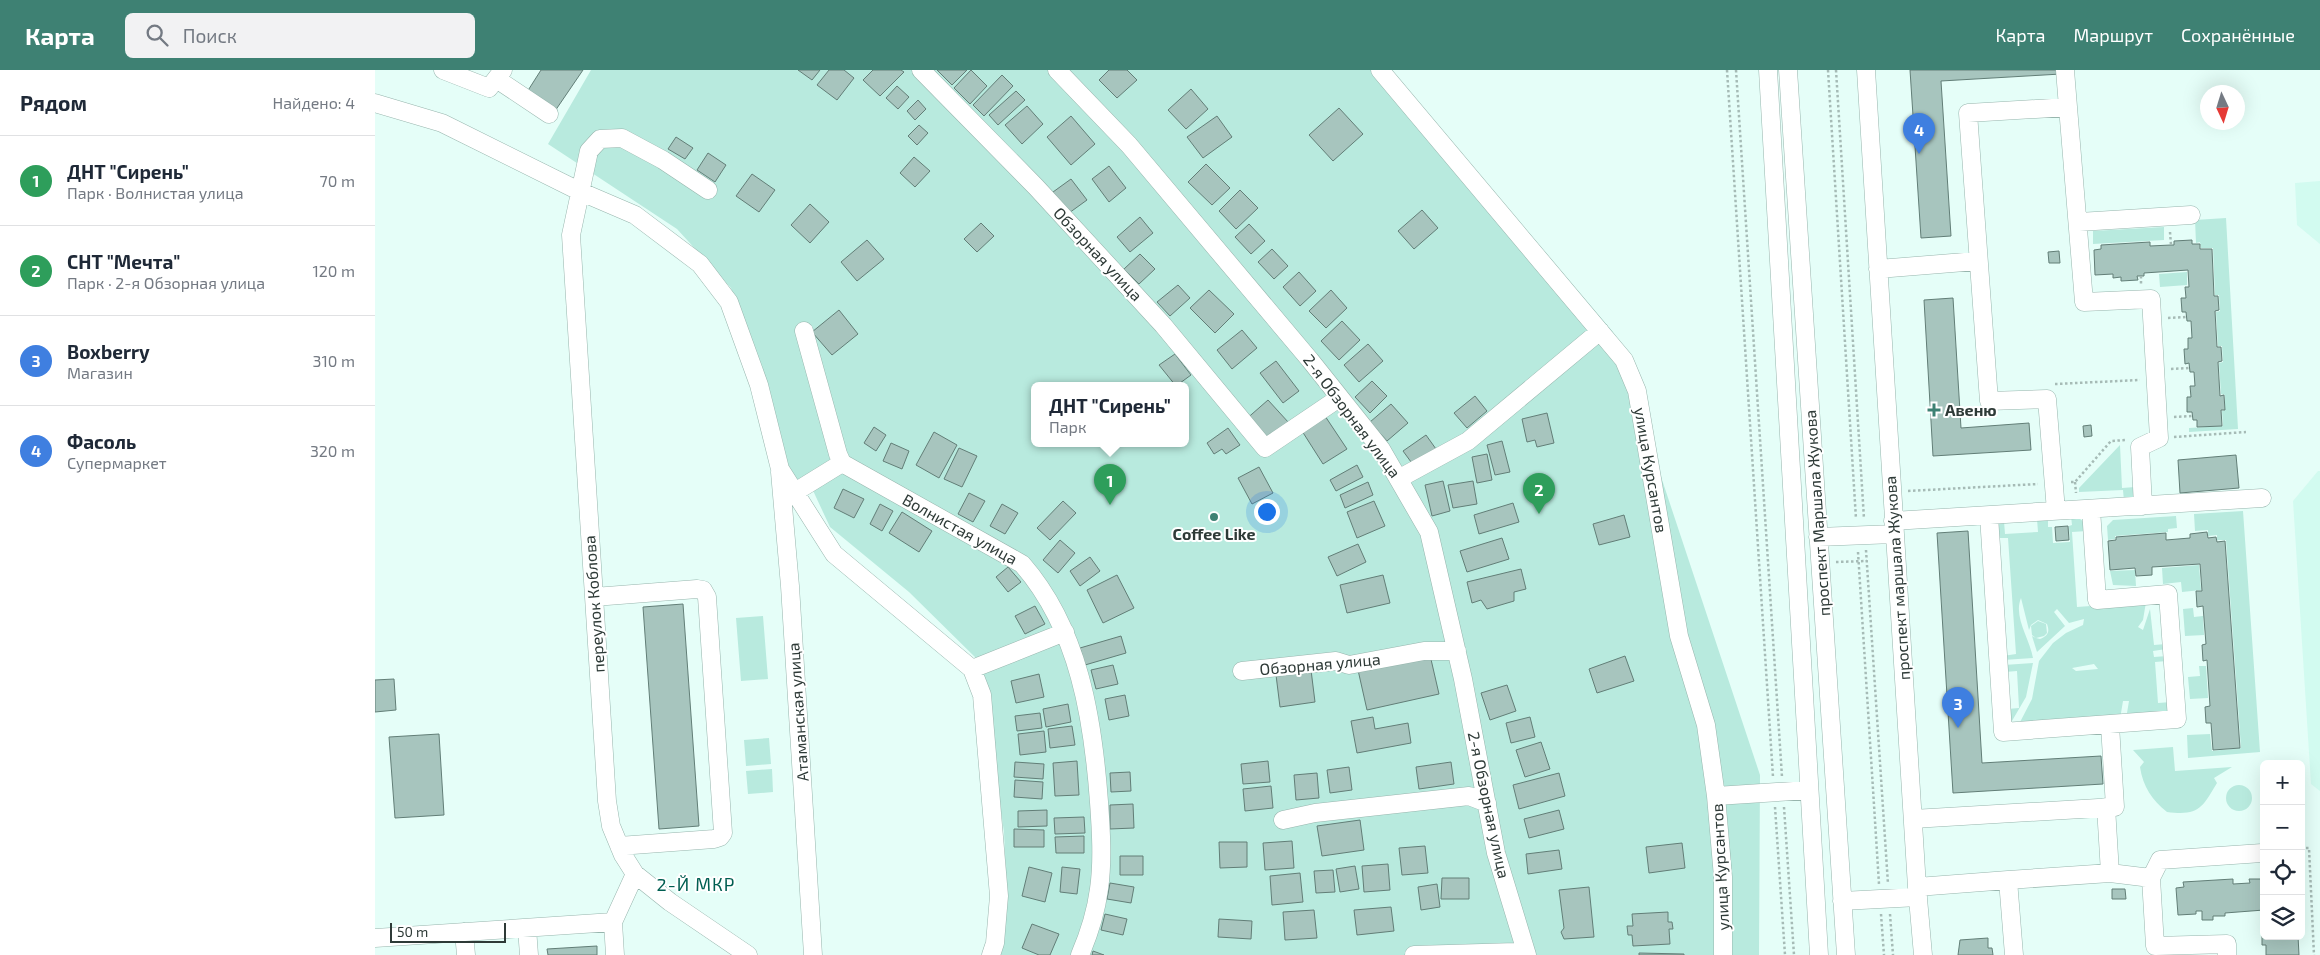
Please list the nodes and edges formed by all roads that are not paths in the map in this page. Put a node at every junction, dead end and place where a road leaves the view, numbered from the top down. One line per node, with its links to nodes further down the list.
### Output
1 (443, 70): 9 (street)
2 (921, 70): 21 (street, Обзорная улица)
3 (1057, 70): 21 (street, 2-я Обзорная улица)
4 (1380, 70): 20 (street, улица Курсантов)
5 (1768, 70): 39 (street, проспект Маршала Жукова)
6 (1788, 70): 32 (street, проспект Маршала Жукова)
7 (1866, 70): 18 (street, проспект маршала Жукова)
8 (2065, 70): 11 (street)
9 (501, 75): 12 (street)
10 (375, 103): 13 (street)
11 (2068, 107): 16 (street); 17 (street)
12 (549, 114)
13 (579, 190): 14 (street, переулок Коблова); 23 (street); 33 (street, переулок Коблова)
14 (708, 190)
15 (2191, 215): 16 (street)
16 (2079, 222): 27 (street)
17 (1977, 261): 18 (street); 29 (street)
18 (1878, 269): 31 (street, проспект маршала Жукова)
19 (804, 331): 22 (street)
20 (1599, 331): 24 (street); 40 (street, улица Курсантов)
21 (1339, 398): 24 (street, 2-я Обзорная улица)
22 (842, 463): 25 (street); 34 (street, Волнистая улица)
23 (780, 469): 25 (street); 61 (street, Атаманская улица)
24 (1400, 478): 35 (street, 2-я Обзорная улица)
25 (795, 492): 36 (street)
26 (2262, 498): 27 (street)
27 (2143, 506): 28 (street)
28 (2091, 509): 29 (street); 38 (street)
29 (2056, 511): 30 (street)
30 (1989, 516): 31 (street); 38 (street)
31 (1894, 528): 32 (street); 43 (street, проспект маршала Жукова)
32 (1818, 537): 52 (street, проспект Маршала Жукова)
33 (594, 597): 45 (street, переулок Коблова); 45 (street)
34 (1065, 632): 36 (street); 63 (street, Волнистая улица)
35 (1457, 651): 37 (street, Обзорная улица); 41 (street, 2-я Обзорная улица)
36 (972, 669): 62 (street)
37 (1242, 671)
38 (2110, 725): 42 (street)
39 (1809, 790): 40 (street); 67 (street, проспект Маршала Жукова)
40 (1716, 796): 66 (street, улица Курсантов)
41 (1487, 803): 44 (street); 65 (street, 2-я Обзорная улица)
42 (2106, 807): 43 (street); 47 (street)
43 (1913, 819): 51 (street, проспект маршала Жукова)
44 (1283, 820)
45 (619, 846): 48 (street, переулок Коблова)
46 (2260, 853): 49 (street)
47 (2110, 873): 49 (street); 50 (street)
48 (635, 874): 53 (street); 60 (street, переулок Коблова)
49 (2151, 878): 71 (street)
50 (2008, 880): 51 (street); 70 (street)
51 (1918, 892): 52 (street); 69 (street, проспект маршала Жукова)
52 (1842, 901): 68 (street, проспект Маршала Жукова)
53 (613, 922): 54 (street); 59 (street)
54 (527, 928): 55 (street); 58 (street)
55 (464, 932): 56 (street); 57 (street)
56 (375, 938)
57 (466, 955)
58 (529, 955)
59 (615, 955)
60 (748, 955)
61 (813, 955)
62 (991, 955)
63 (1080, 955)
64 (1414, 955): 65 (street)
65 (1525, 955)
66 (1723, 955)
67 (1819, 955)
68 (1846, 955)
69 (1923, 955)
70 (2014, 955)
71 (2227, 955)

